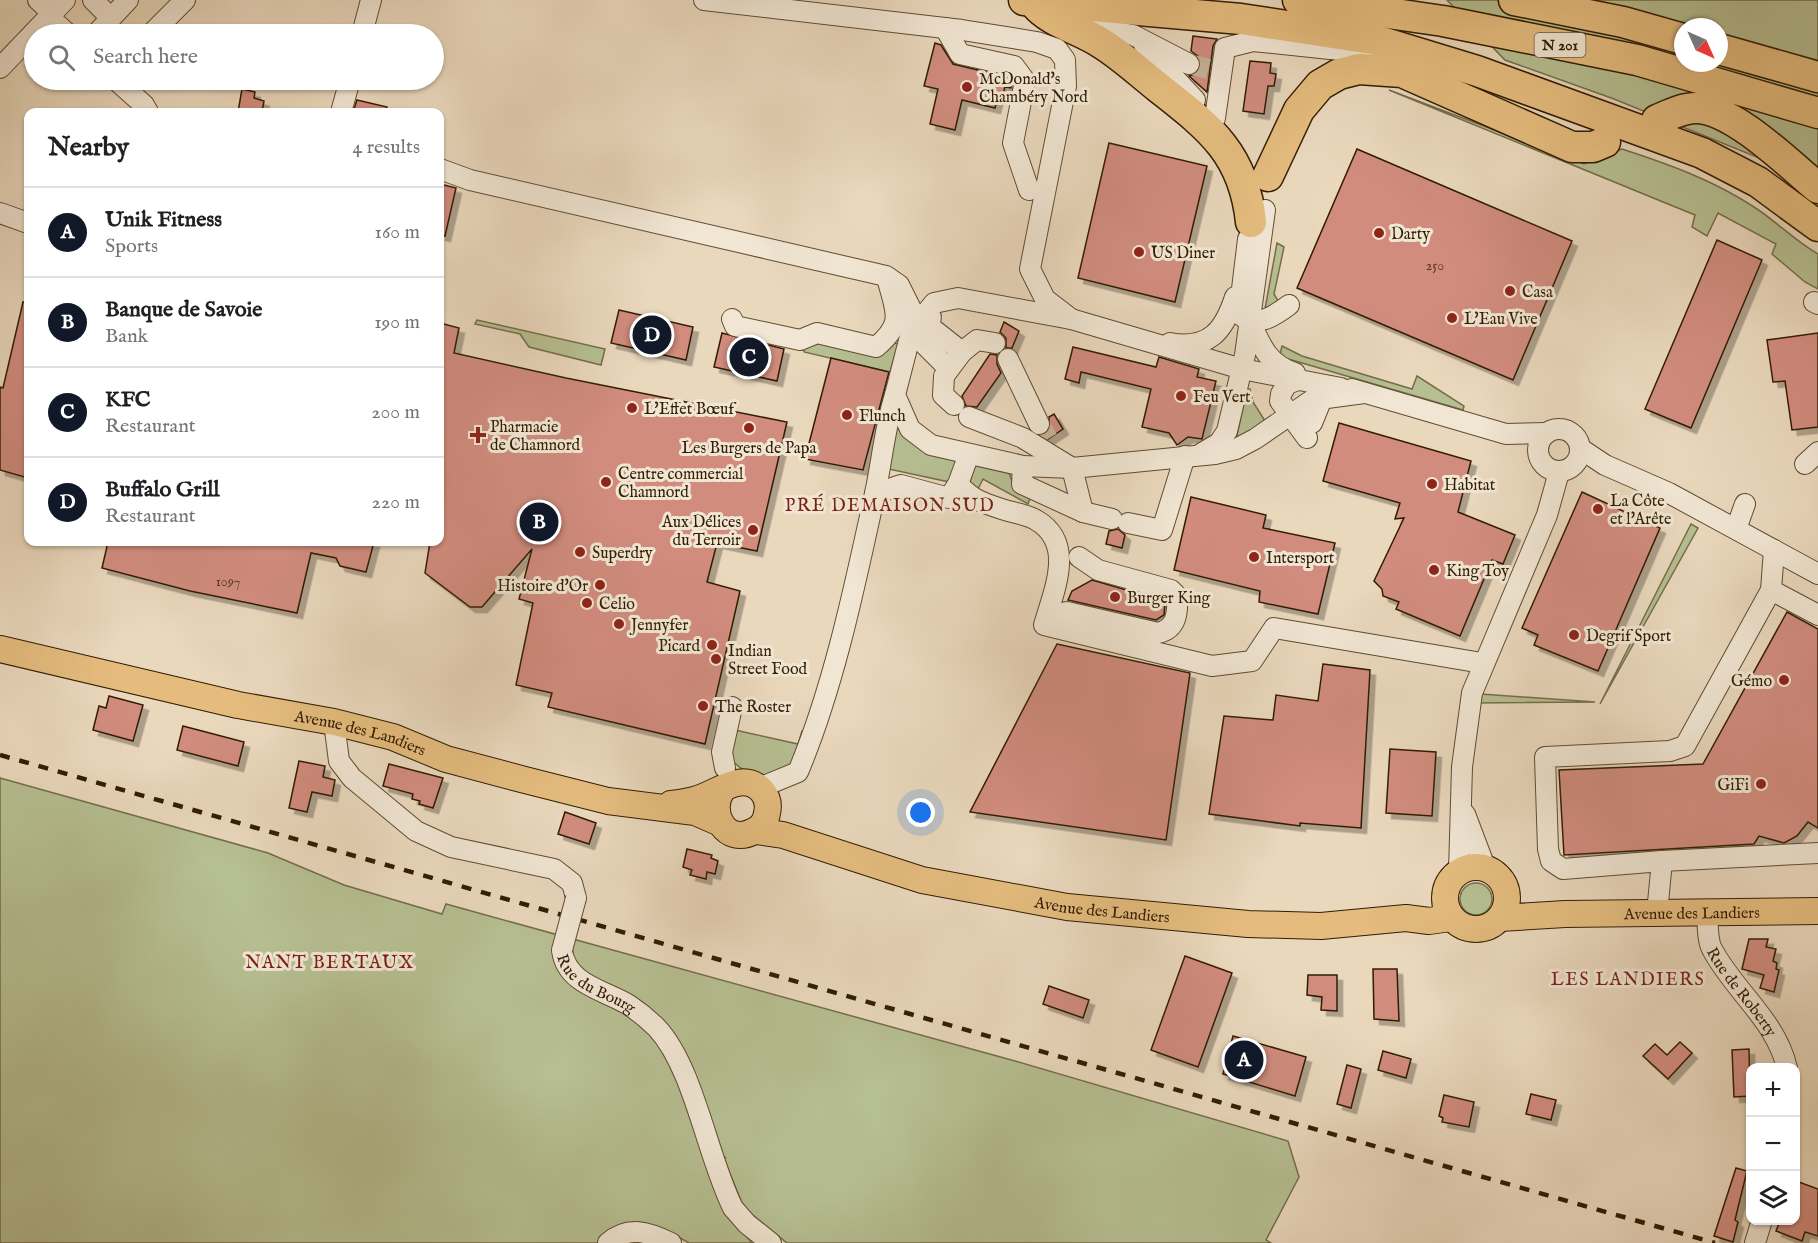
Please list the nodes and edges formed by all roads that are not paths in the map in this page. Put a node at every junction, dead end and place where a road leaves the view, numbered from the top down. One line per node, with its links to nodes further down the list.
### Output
1 (93, 0): 10 (street)
2 (128, 0): 10 (street)
3 (184, 0): 15 (street)
4 (371, 0): 16 (street)
5 (704, 0): 17 (street)
6 (1028, 0): 11 (highway); 23 (highway)
7 (1298, 0): 33 (highway, N 201)
8 (1514, 0): 18 (highway, N 201)
9 (51, 7): 12 (street); 13 (street)
10 (111, 18): 14 (street)
11 (1064, 22): 19 (street); 35 (highway)
12 (37, 24)
13 (62, 24)
14 (105, 24)
15 (161, 24)
16 (365, 24)
17 (945, 28): 26 (street); 50 (street)
18 (1674, 36)
19 (1137, 37): 24 (street); 35 (street)
20 (24, 39): 25 (street)
21 (1728, 52): 27 (highway)
22 (1368, 53): 23 (highway); 28 (highway); 35 (street)
23 (1441, 60): 38 (highway)
24 (1189, 64)
25 (0, 68)
26 (1022, 77): 26 (street)
27 (1818, 77)
28 (1313, 83): 36 (highway); 42 (highway)
29 (127, 90): 31 (street)
30 (347, 90): 32 (street)
31 (146, 108)
32 (342, 108)
33 (1818, 113)
34 (1657, 120): 39 (highway)
35 (1211, 123): 42 (highway)
36 (1605, 142)
37 (444, 170): 47 (street)
38 (1758, 182): 41 (highway); 44 (highway); 45 (highway)
39 (1818, 188)
40 (0, 213): 43 (street)
41 (1818, 215)
42 (1258, 216): 46 (street); 51 (street)
43 (24, 222)
44 (1818, 226)
45 (1818, 241)
46 (1242, 274): 51 (street); 53 (street)
47 (886, 276): 49 (street); 52 (street)
48 (1289, 305): 51 (street)
49 (732, 319)
50 (1071, 319): 52 (street); 53 (street)
51 (1250, 321): 58 (street); 60 (street)
52 (924, 325): 55 (street); 57 (street); 61 (street)
53 (1136, 337): 58 (street)
54 (995, 343): 55 (street)
55 (962, 352): 57 (street)
56 (1008, 359): 66 (street)
57 (950, 369): 66 (street)
58 (1242, 369): 59 (street); 68 (street)
59 (1299, 380): 60 (street); 63 (street)
60 (1364, 393): 62 (street); 65 (street)
61 (896, 395): 67 (street); 74 (street)
62 (1323, 396): 63 (street); 63 (street)
63 (1290, 415): 68 (street)
64 (1547, 433): 65 (street); 69 (street); 70 (street)
65 (1506, 434): 69 (street)
66 (1046, 439): 72 (street)
67 (969, 454): 71 (street); 73 (street)
68 (1191, 456): 72 (street); 76 (street)
69 (1539, 456): 70 (street)
70 (1571, 462): 77 (street); 85 (street)
71 (1023, 466): 72 (street); 76 (street)
72 (1072, 468): 76 (street)
73 (958, 484): 74 (street); 83 (street)
74 (884, 491): 89 (street)
75 (1745, 504): 77 (street)
76 (1083, 512)
77 (1736, 529): 78 (street)
78 (1774, 550): 80 (street); 81 (street)
79 (1079, 557): 83 (street)
80 (1818, 574)
81 (1771, 590): 82 (street); 96 (street)
82 (1818, 615)
83 (1047, 617): 85 (street)
84 (0, 649): 87 (main road, Avenue des Landiers)
85 (1482, 663): 90 (street)
86 (732, 707): 88 (street)
87 (334, 722): 91 (main road, Avenue des Landiers); 110 (street, Rue du Bourg, bridge)
88 (724, 779): 89 (main road); 91 (main road); 92 (main road)
89 (762, 792): 93 (main road); 94 (main road)
90 (1463, 806): 97 (street); 98 (street)
91 (653, 807): 92 (main road, Avenue des Landiers)
92 (718, 822): 93 (main road)
93 (756, 831): 94 (main road, Avenue des Landiers)
94 (804, 843): 103 (main road, Avenue des Landiers)
95 (1818, 853): 96 (street)
96 (1662, 861): 101 (street)
97 (1490, 870): 98 (main road); 102 (main road, Avenue des Landiers); 105 (main road)
98 (1454, 877): 103 (main road, Avenue des Landiers); 104 (main road)
99 (1818, 911): 100 (main road, Avenue des Landiers)
100 (1707, 912): 101 (main road, Avenue des Landiers); 106 (street, Rue de Roberty)
101 (1657, 913): 102 (main road, Avenue des Landiers)
102 (1564, 914): 105 (main road, Avenue des Landiers)
103 (1406, 918): 104 (main road, Avenue des Landiers)
104 (1451, 918): 105 (main road)
105 (1500, 918)
106 (1785, 1063)
107 (1760, 1225): 111 (street)
108 (608, 1243): 109 (street)
109 (671, 1243)
110 (771, 1243)
111 (1755, 1243)

